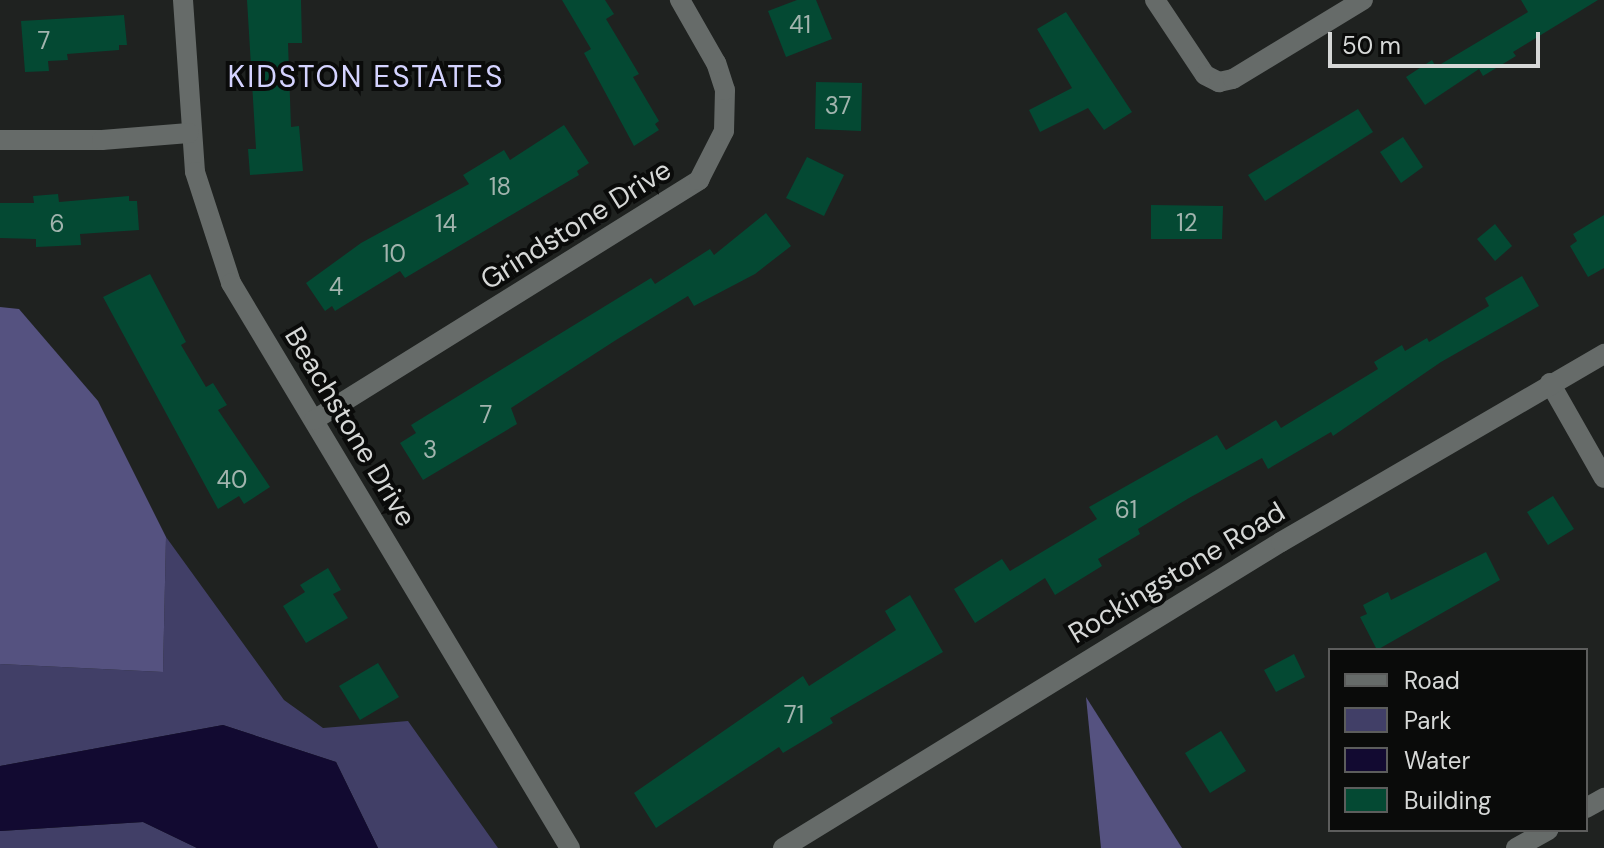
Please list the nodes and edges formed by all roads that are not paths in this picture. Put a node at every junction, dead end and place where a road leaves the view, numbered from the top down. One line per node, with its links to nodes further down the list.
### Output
1 (183, 0): 5 (street, Beachstone Drive)
2 (680, 0): 9 (street, Grindstone Drive)
3 (1155, 0): 4 (street)
4 (1363, 0)
5 (189, 133): 6 (street); 9 (street, Beachstone Drive)
6 (0, 140)
7 (1604, 354): 8 (street, Rockingstone Road)
8 (1550, 383): 10 (street); 13 (street, Rockingstone Road)
9 (314, 420): 12 (street, Beachstone Drive)
10 (1604, 478)
11 (1544, 832): 14 (street)
12 (570, 848)
13 (783, 848)
14 (1516, 848)

